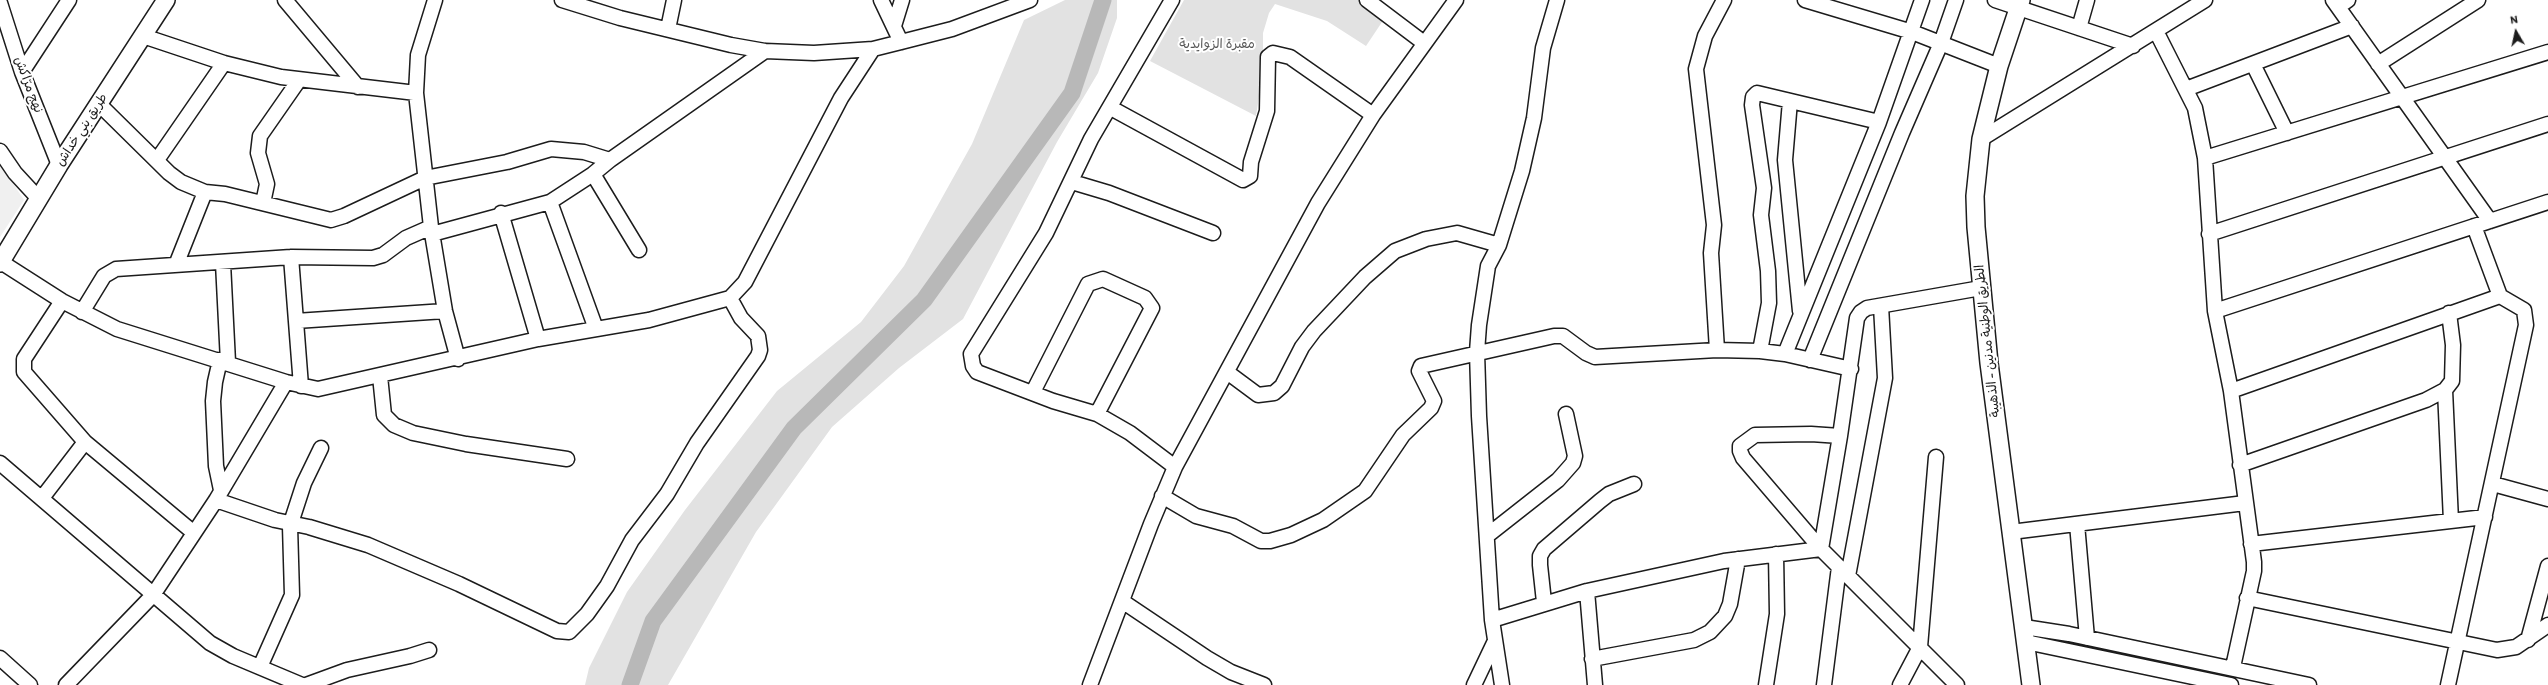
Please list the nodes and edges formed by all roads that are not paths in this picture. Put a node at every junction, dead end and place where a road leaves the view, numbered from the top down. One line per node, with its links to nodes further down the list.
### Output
1 (69, 0): 43 (street)
2 (166, 0): 31 (main road, طريق بني خداش)
3 (285, 0): 45 (street)
4 (435, 0): 47 (street)
5 (562, 0): 28 (street)
6 (674, 0): 28 (street)
7 (881, 0): 25 (street)
8 (902, 0): 25 (street)
9 (1030, 0): 32 (street)
10 (1172, 0): 51 (street)
11 (1367, 0): 33 (street)
12 (1456, 0): 33 (street)
13 (1557, 0): 77 (street)
14 (1724, 0): 96 (street)
15 (1805, 0): 30 (street)
16 (1922, 0): 30 (street)
17 (1956, 0): 34 (street)
18 (1995, 0): 24 (street)
19 (2087, 0): 27 (street)
20 (2205, 0): 29 (street)
21 (2478, 0): 41 (street)
22 (2340, 2): 26 (street)
23 (0, 3): 43 (street, نهج مرّاكش)
24 (2020, 4): 27 (street); 42 (main road, الطريق الوطنية مدنين - الذهيبة)
25 (894, 26): 32 (street)
26 (2352, 26): 40 (street); 41 (street)
27 (2079, 28): 35 (street)
28 (668, 29): 37 (street)
29 (2156, 31): 35 (street); 46 (street)
30 (1912, 32): 34 (street); 53 (street)
31 (143, 36): 39 (street); 50 (main road, طريق بني خداش)
32 (901, 42): 36 (street)
33 (1424, 43): 52 (street)
34 (1941, 43): 42 (street); 101 (street)
35 (2133, 46): 56 (street)
36 (873, 49): 37 (street); 85 (street)
37 (765, 51): 61 (street)
38 (2548, 52): 48 (street)
39 (224, 63): 44 (street); 60 (street)
40 (2253, 64): 46 (street); 55 (street)
41 (2378, 64): 48 (street)
42 (1999, 66): 56 (main road, الطريق الوطنية مدنين - الذهيبة)
43 (22, 72): 62 (street, نهج مرّاكش)
44 (299, 80): 45 (street); 70 (street)
45 (358, 87): 47 (street)
46 (2186, 89): 59 (street)
47 (416, 93): 64 (street)
48 (2402, 98): 55 (street); 58 (street)
49 (1790, 100): 53 (street); 92 (street); 97 (street)
50 (99, 104): 60 (street); 62 (main road, طريق بني خداش)
51 (1111, 108): 52 (street); 65 (street)
52 (1373, 115): 104 (street)
53 (1879, 122): 92 (street)
54 (2548, 124): 58 (street)
55 (2287, 133): 59 (street)
56 (1981, 139): 83 (main road, الطريق الوطنية مدنين - الذهيبة)
57 (0, 151): 67 (street)
58 (2443, 157): 72 (street); 76 (street)
59 (2205, 158): 76 (street)
60 (157, 160): 66 (street)
61 (610, 160): 63 (street); 64 (street)
62 (59, 165): 67 (main road, طريق بني خداش)
63 (594, 174): 68 (street); 78 (street)
64 (425, 178): 70 (street); 74 (street)
65 (1072, 182): 75 (street); 110 (street)
66 (205, 192): 70 (street); 82 (street)
67 (39, 199): 80 (main road, طريق بني خداش)
68 (550, 202): 71 (street); 94 (street)
69 (2548, 202): 72 (street)
70 (263, 203)
71 (501, 213): 74 (street); 95 (street)
72 (2490, 221): 73 (street)
73 (2474, 226): 84 (street); 89 (street)
74 (432, 231): 79 (street); 88 (street)
75 (1213, 233)
76 (2209, 234): 89 (street)
77 (1499, 245): 98 (street); 104 (street)
78 (639, 250)
79 (291, 258): 81 (street); 93 (street)
80 (0, 262): 86 (street)
81 (224, 263): 82 (street); 102 (street)
82 (176, 265): 90 (street)
83 (1981, 288): 87 (street); 132 (main road, الطريق الوطنية مدنين - الذهيبة)
84 (2500, 296): 91 (street); 122 (street)
85 (730, 298): 94 (street); 130 (street)
86 (62, 301): 90 (street); 114 (street)
87 (1881, 306): 103 (street); 140 (street)
88 (445, 311): 93 (street); 100 (street)
89 (2215, 311): 109 (street)
90 (82, 312): 102 (street)
91 (2449, 313): 108 (street); 109 (street)
92 (1800, 314): 99 (street)
93 (296, 321): 107 (street)
94 (596, 329): 95 (street)
95 (538, 339): 100 (street)
96 (1717, 350): 97 (street); 98 (street)
97 (1760, 351): 99 (street)
98 (1477, 352): 124 (street); 134 (street)
99 (1785, 354): 101 (street)
100 (458, 359): 105 (street)
101 (1810, 360): 103 (street)
102 (224, 361): 106 (street); 123 (street)
103 (1851, 369): 113 (street)
104 (1227, 372): 120 (street)
105 (380, 376): 107 (street); 117 (street)
106 (286, 382): 107 (street); 123 (street)
107 (301, 386)
108 (2445, 390): 119 (street); 129 (street)
109 (2231, 391): 119 (street)
110 (1033, 392): 111 (street); 111 (street)
111 (1098, 414): 120 (street)
112 (1566, 414): 134 (street)
113 (1840, 436): 136 (street); 136 (street)
114 (85, 442): 125 (street); 133 (street)
115 (321, 448): 130 (street)
116 (1936, 457): 153 (street)
117 (567, 459)
118 (0, 462): 125 (street)
119 (2240, 464): 127 (street)
120 (1175, 468): 124 (street)
121 (1634, 484): 145 (street)
122 (2493, 484): 126 (street); 128 (street)
123 (219, 495): 130 (street); 133 (street)
124 (1162, 496): 144 (street)
125 (42, 498): 142 (street)
126 (2548, 499)
127 (2244, 503): 131 (street); 135 (street)
128 (2485, 517): 129 (street); 150 (street)
129 (2452, 521): 135 (street)
130 (291, 522): 157 (street)
131 (2077, 524): 132 (street); 149 (street)
132 (2010, 532): 148 (main road, الطريق الوطنية مدنين - الذهيبة)
133 (194, 533): 142 (street)
134 (1488, 535): 146 (street)
135 (2251, 544): 143 (street)
136 (1821, 549): 137 (street); 140 (street)
137 (1776, 554): 138 (street); 168 (street)
138 (1738, 559): 141 (street); 156 (street)
139 (2548, 566): 151 (street)
140 (1843, 572): 153 (street); 169 (street)
141 (1587, 591): 145 (street); 156 (street)
142 (153, 595): 157 (street); 161 (street)
143 (2247, 598): 150 (street); 158 (street)
144 (1122, 601): 159 (street); 164 (street)
145 (1544, 602): 146 (street)
146 (1492, 620): 152 (street)
147 (2548, 625): 151 (street)
148 (2025, 634): 149 (street); 172 (main road, الطريق الوطنية مدنين - الذهيبة); 173 (street)
149 (2087, 638): 158 (street)
150 (2456, 640): 151 (street); 175 (street)
151 (2528, 640)
152 (1494, 643): 165 (street); 166 (street)
153 (1920, 647): 170 (street); 171 (street)
154 (429, 650): 163 (street)
155 (0, 658): 160 (street)
156 (1592, 659): 167 (street)
157 (260, 667): 162 (street)
158 (2233, 667): 174 (street)
159 (1260, 684)
160 (30, 685)
161 (66, 685)
162 (302, 685)
163 (306, 685)
164 (1090, 685)
165 (1474, 685)
166 (1502, 685)
167 (1595, 685)
168 (1766, 685)
169 (1824, 685)
170 (1900, 685)
171 (1957, 685)
172 (2032, 685)
173 (2232, 685)
174 (2308, 685)
175 (2448, 685)

